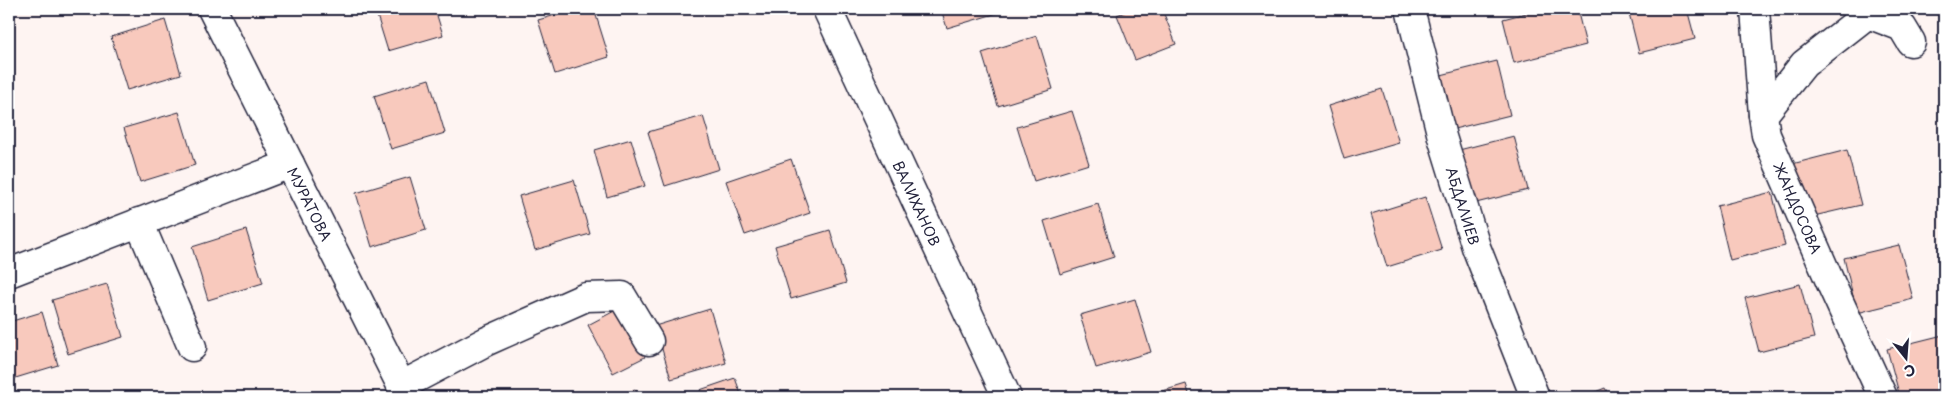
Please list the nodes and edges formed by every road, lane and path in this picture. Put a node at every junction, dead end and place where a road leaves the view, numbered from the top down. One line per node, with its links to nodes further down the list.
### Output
1 (212, 9): 7 (street, МУРАТОВА)
2 (827, 9): 13 (street, ВАЛИХАНОВ)
3 (1410, 9): 14 (street, АБДАЛИЕВ)
4 (1755, 9): 6 (street, ЖАНДОСОВА)
5 (1911, 42): 6 (street)
6 (1763, 115): 15 (street, ЖАНДОСОВА)
7 (290, 164): 8 (street); 12 (street, МУРАТОВА)
8 (139, 222): 9 (street); 11 (street)
9 (9, 273)
10 (649, 341): 12 (street)
11 (192, 347)
12 (404, 392)
13 (1007, 397)
14 (1534, 397)
15 (1884, 397)

